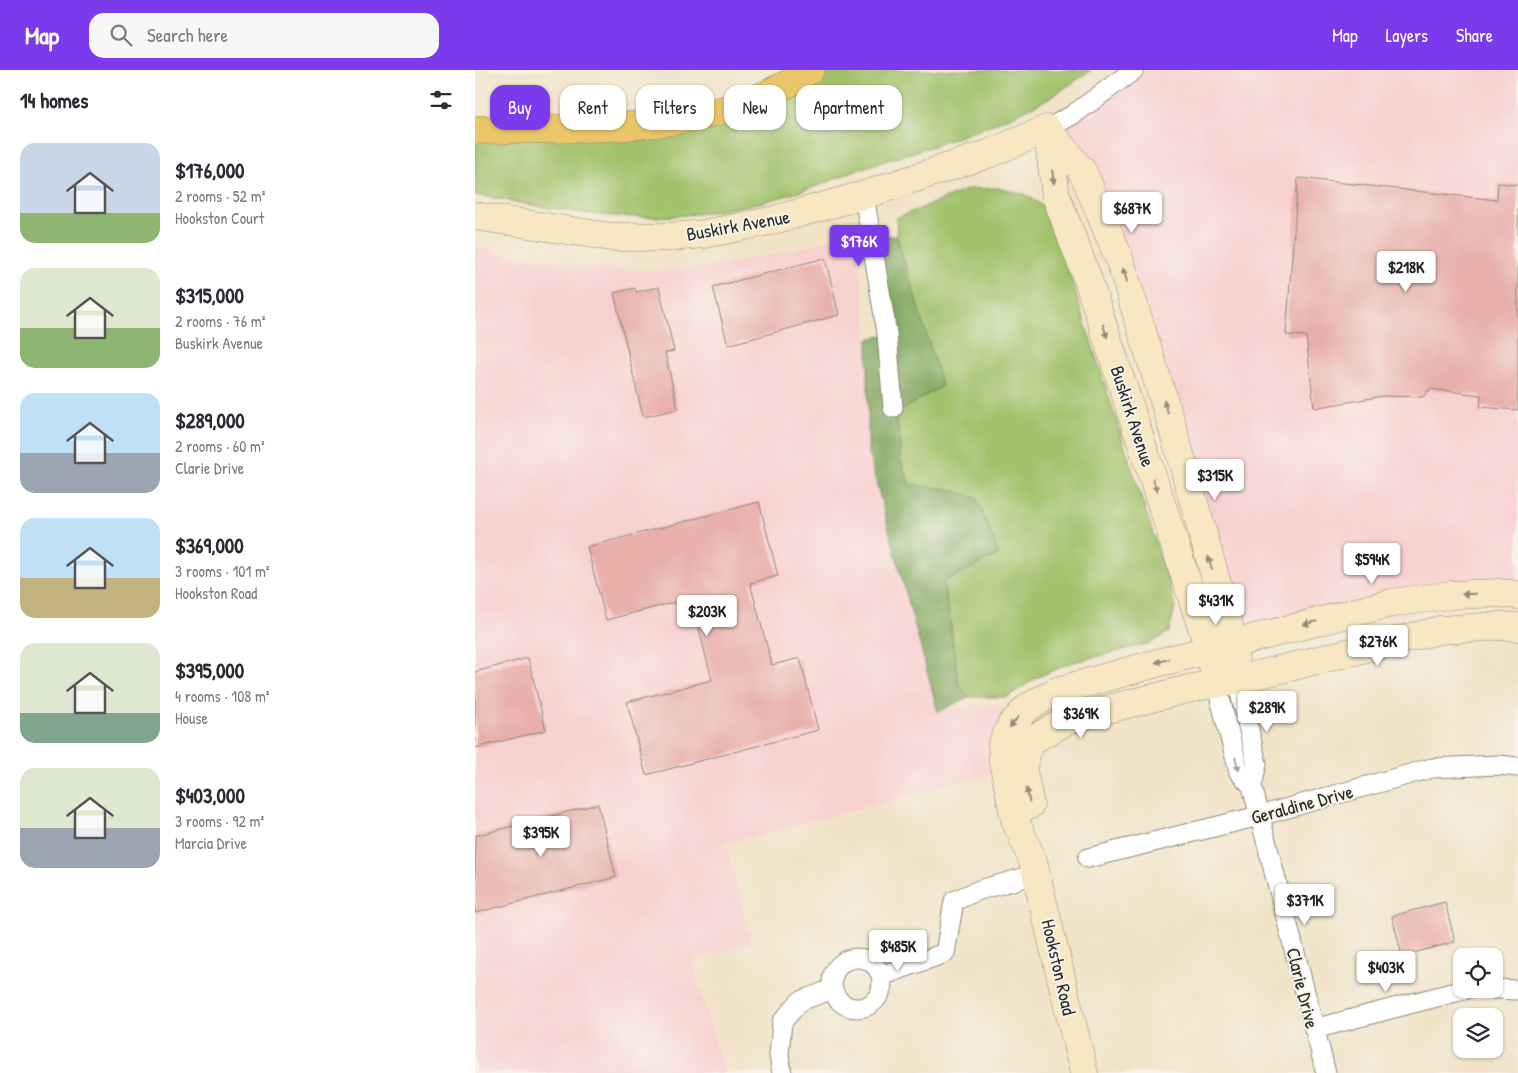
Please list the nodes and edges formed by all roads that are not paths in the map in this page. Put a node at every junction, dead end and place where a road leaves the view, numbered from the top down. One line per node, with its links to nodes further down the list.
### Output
1 (810, 70): 4 (highway)
2 (1134, 70): 3 (street)
3 (1047, 129): 5 (main road, Buskirk Avenue); 10 (main road, Buskirk Avenue, one-way to 10); 10 (main road, Buskirk Avenue, one-way to 3)
4 (475, 130)
5 (864, 195): 6 (main road, Buskirk Avenue); 7 (street)
6 (475, 216)
7 (893, 408)
8 (1518, 595): 10 (main road, one-way to 10)
9 (1518, 627): 11 (main road)
10 (1221, 646): 11 (main road, Buskirk Avenue); 15 (main road, Hookston Road, one-way to 15)
11 (1227, 682): 13 (street, Clarie Drive); 15 (main road, Hookston Road, one-way to 11)
12 (1518, 767): 13 (street, Geraldine Drive)
13 (1259, 816): 14 (street, Geraldine Drive); 21 (street, Clarie Drive)
14 (1088, 858)
15 (1035, 868): 16 (street); 23 (main road, Hookston Road)
16 (881, 976): 17 (street); 17 (street)
17 (833, 989): 22 (street)
18 (1503, 989): 19 (street)
19 (1518, 990)
20 (1453, 993): 21 (street)
21 (1314, 1029): 24 (street, Clarie Drive)
22 (782, 1073)
23 (1084, 1073)
24 (1326, 1073)

